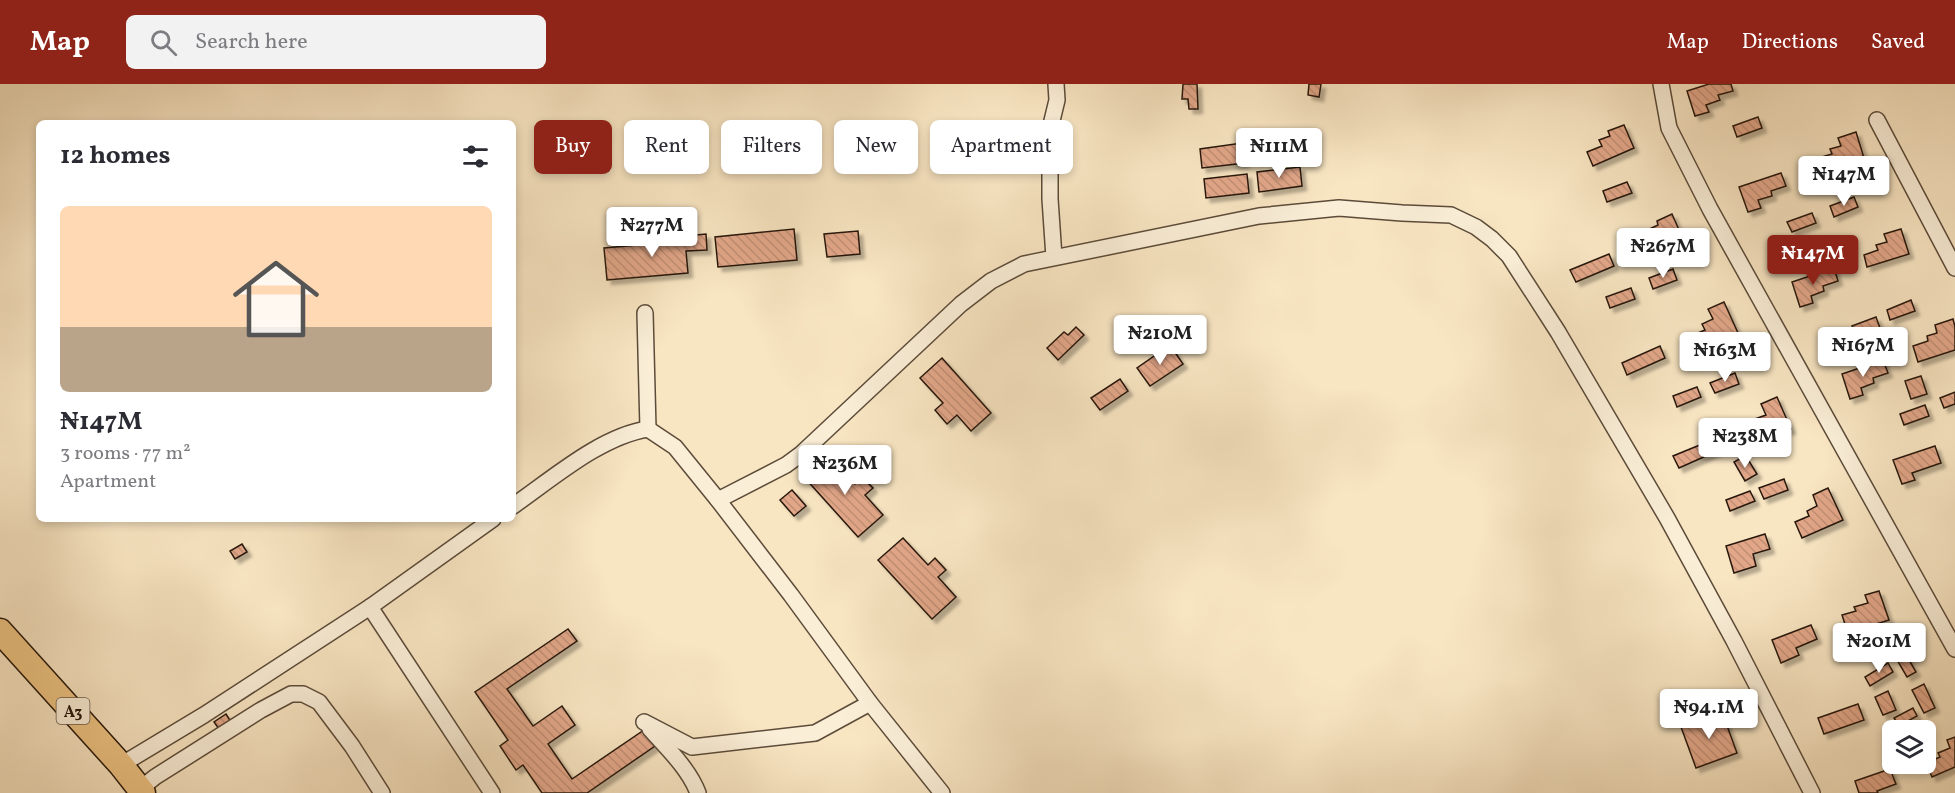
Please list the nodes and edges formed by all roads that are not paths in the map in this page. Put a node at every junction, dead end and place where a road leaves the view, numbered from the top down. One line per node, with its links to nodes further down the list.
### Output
1 (1056, 84): 4 (street)
2 (1661, 84): 13 (street)
3 (1877, 120): 5 (street)
4 (1054, 257): 8 (street); 21 (street)
5 (1955, 268)
6 (645, 313): 7 (street)
7 (648, 429): 8 (street); 9 (street)
8 (718, 500): 14 (street)
9 (516, 504)
10 (489, 522): 11 (street)
11 (370, 608): 15 (street); 18 (street)
12 (0, 631): 15 (highway, A3)
13 (1955, 649)
14 (870, 704): 19 (street); 20 (street)
15 (121, 765): 16 (highway, A3)
16 (142, 791): 17 (street)
17 (382, 793)
18 (492, 793)
19 (698, 793)
20 (942, 793)
21 (1812, 793)

